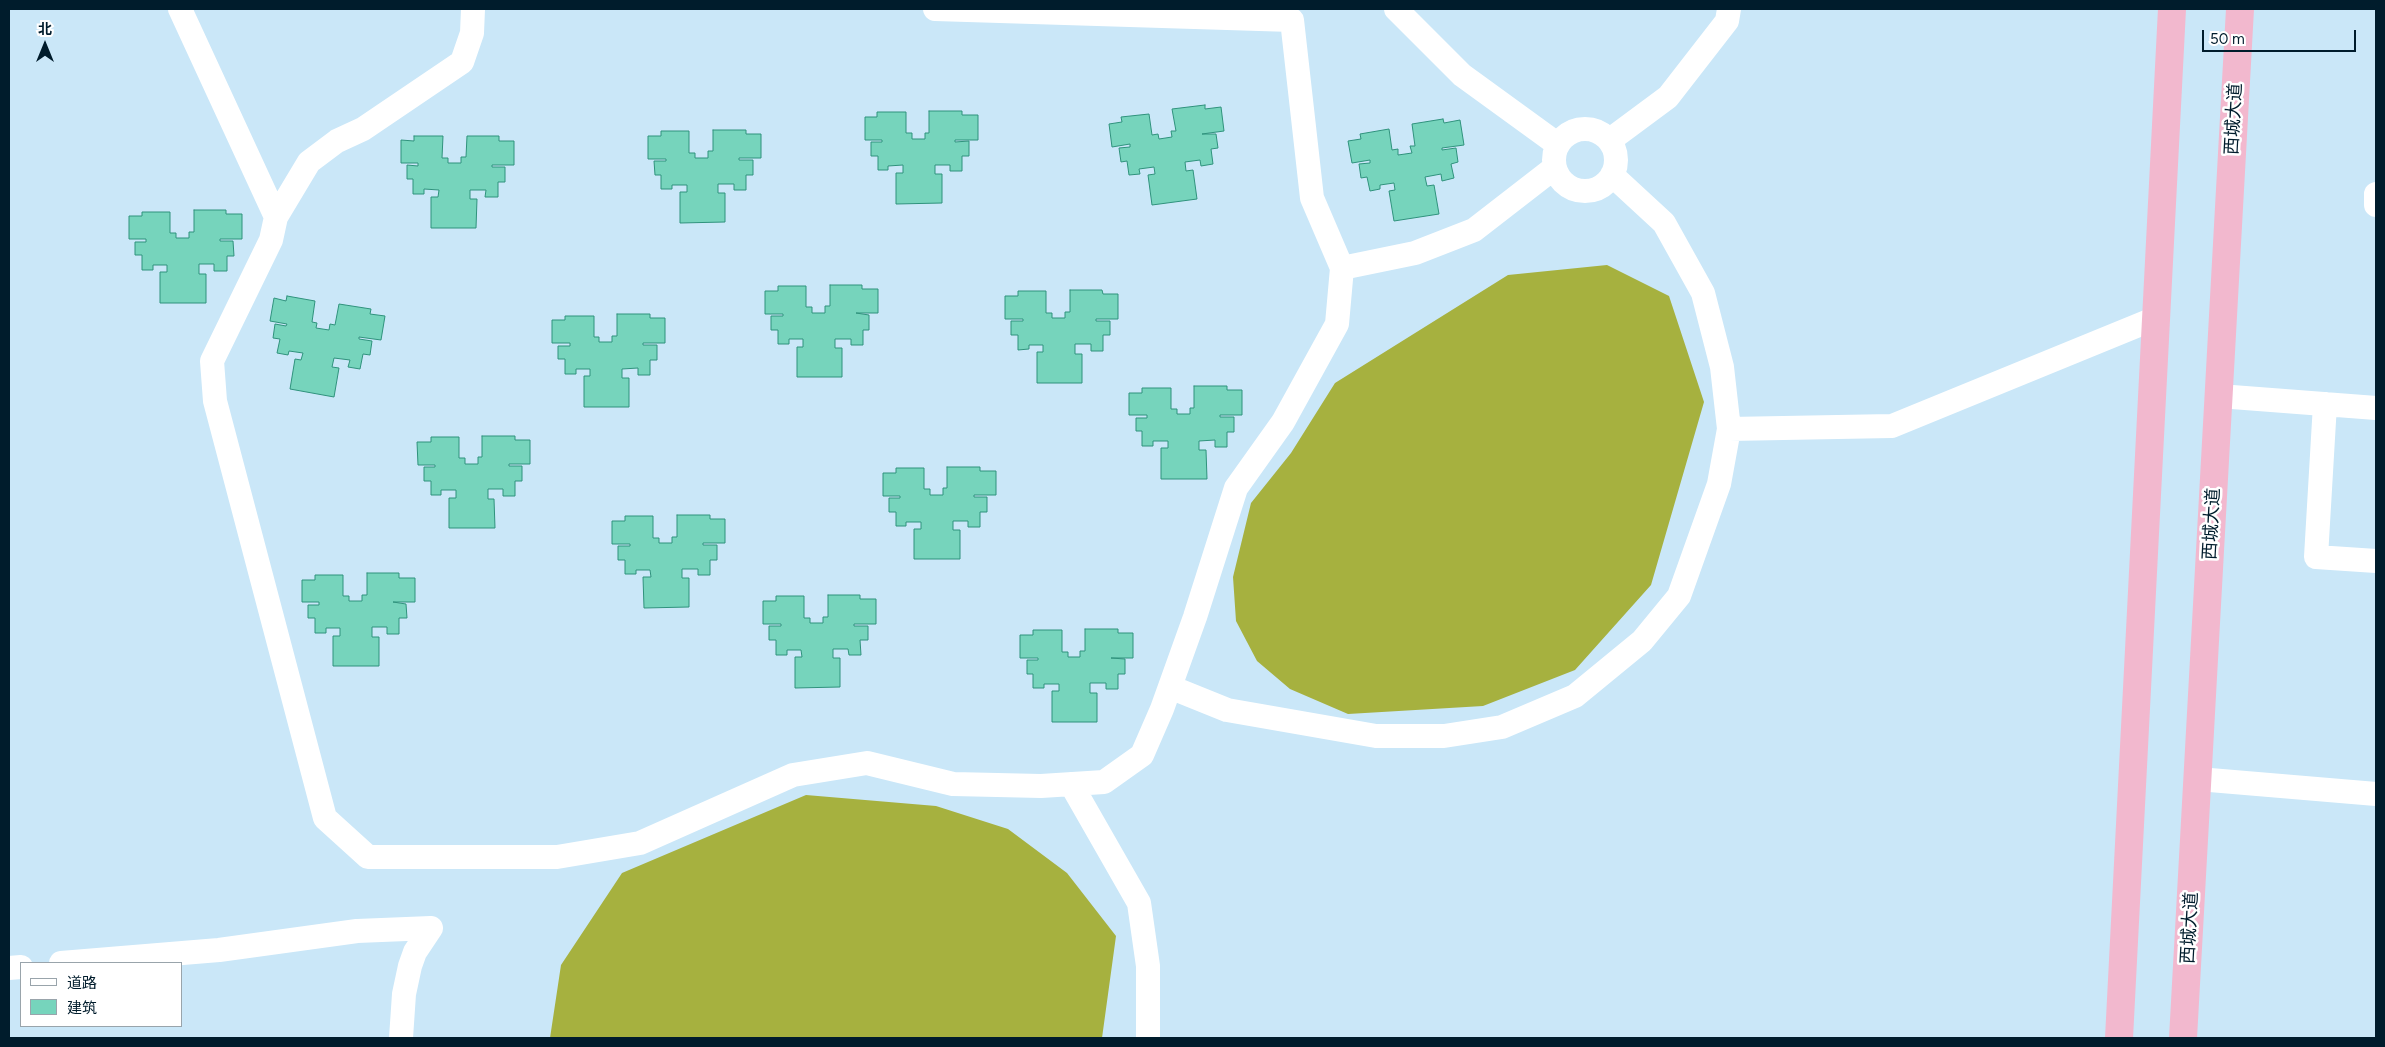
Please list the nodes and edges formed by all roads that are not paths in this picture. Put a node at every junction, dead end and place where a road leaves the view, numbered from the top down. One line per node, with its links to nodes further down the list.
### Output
1 (180, 9): 14 (street)
2 (473, 9): 14 (street)
3 (935, 9): 15 (street)
4 (1396, 9): 9 (street)
5 (1729, 9): 8 (street)
6 (2172, 9): 16 (highway)
7 (2240, 9): 17 (highway, 西城大道)
8 (1610, 140): 9 (street); 11 (street)
9 (1557, 144): 10 (street)
10 (1554, 168): 11 (street); 15 (street)
11 (1612, 175): 20 (street)
12 (2376, 194): 13 (street)
13 (2376, 205)
14 (276, 217): 24 (street)
15 (1342, 268): 22 (street)
16 (2156, 318): 20 (street); 29 (highway)
17 (2219, 396): 18 (street); 23 (highway, 西城大道)
18 (2325, 404): 19 (street); 21 (street)
19 (2376, 408)
20 (1729, 429): 22 (street)
21 (2376, 561)
22 (1170, 687): 24 (street)
23 (2198, 779): 25 (street); 30 (highway, 西城大道)
24 (1071, 784): 28 (street)
25 (2376, 794)
26 (73, 962): 27 (street)
27 (401, 1038)
28 (1148, 1038)
29 (2119, 1038)
30 (2183, 1038)

